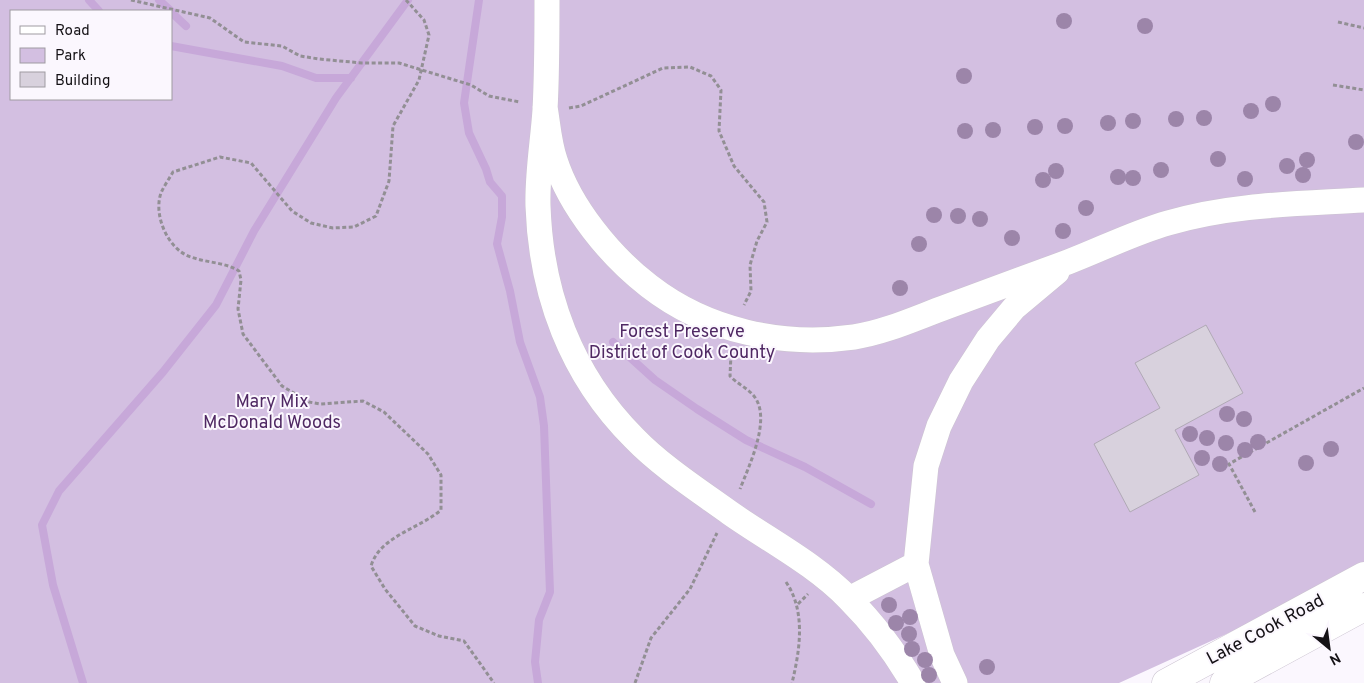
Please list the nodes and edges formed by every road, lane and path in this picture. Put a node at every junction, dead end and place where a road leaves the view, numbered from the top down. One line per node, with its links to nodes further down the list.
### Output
1 (131, 0): 6 (path)
2 (406, 0): 6 (path)
3 (547, 0): 9 (lane)
4 (1338, 22): 5 (path)
5 (1364, 28)
6 (422, 72): 9 (path); 23 (path)
7 (1333, 85): 8 (path)
8 (1364, 90)
9 (545, 107): 11 (lane); 12 (path); 21 (lane)
10 (1364, 200): 11 (lane)
11 (1070, 261): 18 (lane)
12 (740, 312)
13 (732, 346): 15 (path)
14 (1364, 388): 16 (path)
15 (738, 493)
16 (1255, 512)
17 (725, 536): 24 (path)
18 (916, 564): 21 (lane); 27 (lane)
19 (1364, 576): 28 (main road, Lake Cook Road)
20 (785, 581): 25 (path)
21 (849, 599): 26 (lane)
22 (1364, 607): 29 (main road, Lake Cook Road)
23 (494, 683)
24 (635, 683)
25 (792, 683)
26 (913, 683)
27 (956, 683)
28 (1166, 683)
29 (1224, 683)

